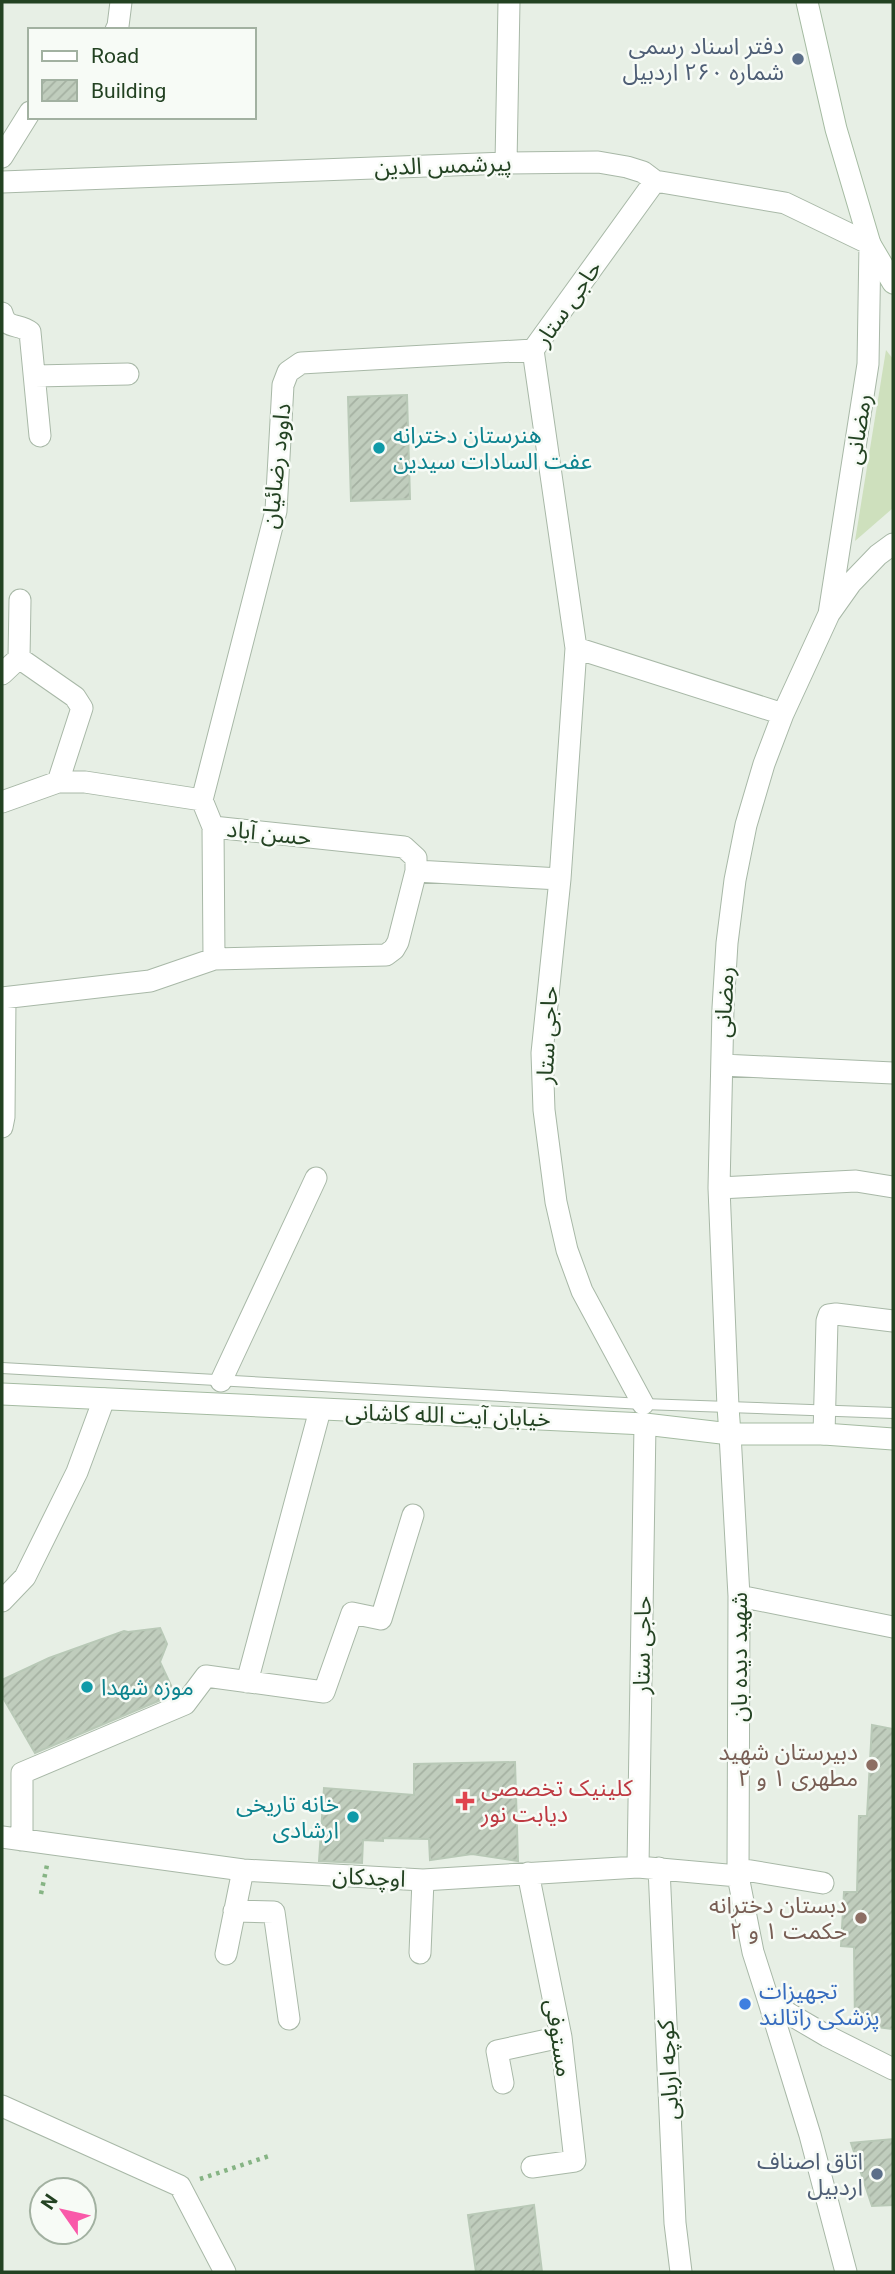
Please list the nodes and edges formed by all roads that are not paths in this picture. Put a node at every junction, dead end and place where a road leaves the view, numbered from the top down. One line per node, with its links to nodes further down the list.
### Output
1 (121, 2): 4 (street)
2 (509, 2): 7 (street)
3 (807, 2): 10 (street)
4 (117, 28)
5 (28, 116): 6 (street)
6 (2, 157)
7 (506, 163): 8 (street, پیرشمس الدین); 9 (street, پیرشمس الدین)
8 (655, 181): 10 (street, پیرشمس الدین); 13 (street, حاجی ستار)
9 (2, 182)
10 (870, 244): 11 (street); 19 (street, رمضانی)
11 (893, 283)
12 (2, 313): 15 (street)
13 (533, 350): 20 (street, حاجی ستار); 25 (street, داوود رضائیان)
14 (128, 374): 15 (street)
15 (35, 376): 16 (street)
16 (40, 436)
17 (893, 544): 19 (street, رمضانی)
18 (20, 600): 21 (street)
19 (829, 614): 23 (street, رمضانی)
20 (576, 648): 23 (street); 29 (street, حاجی ستار)
21 (19, 658): 22 (street); 24 (street)
22 (2, 674)
23 (783, 714): 32 (street, رمضانی)
24 (58, 782): 25 (street, حسن آباد); 26 (street, حسن آباد)
25 (202, 800): 27 (street, حسن آباد)
26 (2, 802)
27 (214, 827): 28 (street, حسن آباد); 30 (street)
28 (416, 871): 29 (street); 30 (street)
29 (561, 878): 47 (street, حاجی ستار)
30 (214, 959): 31 (street)
31 (4, 998): 34 (street)
32 (722, 1065): 33 (street); 37 (street, رمضانی)
33 (893, 1073)
34 (2, 1127)
35 (316, 1178): 40 (street)
36 (893, 1187): 37 (street)
37 (719, 1188): 43 (street, رمضانی)
38 (893, 1321): 45 (street)
39 (2, 1368): 40 (lane)
40 (221, 1381): 47 (lane)
41 (2, 1394): 42 (street, خیابان آیت الله کاشانی)
42 (104, 1399): 44 (street, خیابان آیت الله کاشانی); 53 (street)
43 (728, 1407): 45 (lane); 47 (lane); 48 (street, شهید دیده بان)
44 (320, 1410): 47 (street, خیابان آیت الله کاشانی); 55 (street)
45 (824, 1410): 46 (lane); 49 (street)
46 (893, 1413)
47 (644, 1414): 48 (street, خیابان آیت الله کاشانی); 57 (street, حاجی ستار)
48 (730, 1434): 49 (street, خیابان آیت الله کاشانی); 52 (street, شهید دیده بان)
49 (824, 1434): 50 (street, خیابان آیت الله کاشانی)
50 (893, 1439)
51 (413, 1516): 55 (street)
52 (739, 1596): 54 (street); 60 (street, شهید دیده بان)
53 (2, 1601)
54 (893, 1627)
55 (247, 1682): 56 (street)
56 (12, 1839): 58 (street, اوچدکان)
57 (648, 1868): 59 (street, اوچدکان); 60 (street, اوچدکان); 74 (street, کوچه اربابی)
58 (243, 1870): 61 (street, اوچدکان); 63 (street)
59 (528, 1873): 61 (street, اوچدکان); 68 (street, مستوفی)
60 (738, 1873): 62 (street, اوچدکان); 66 (street, شهید دیده بان)
61 (423, 1880): 64 (street)
62 (823, 1883)
63 (234, 1911): 65 (street); 67 (street)
64 (420, 1953)
65 (226, 1954)
66 (769, 2002): 69 (street); 75 (street, شهید دیده بان)
67 (289, 2018)
68 (561, 2037): 70 (street); 72 (street, مستوفی)
69 (893, 2069)
70 (503, 2083)
71 (2, 2106): 73 (street)
72 (532, 2167)
73 (225, 2272)
74 (681, 2272)
75 (846, 2272)

